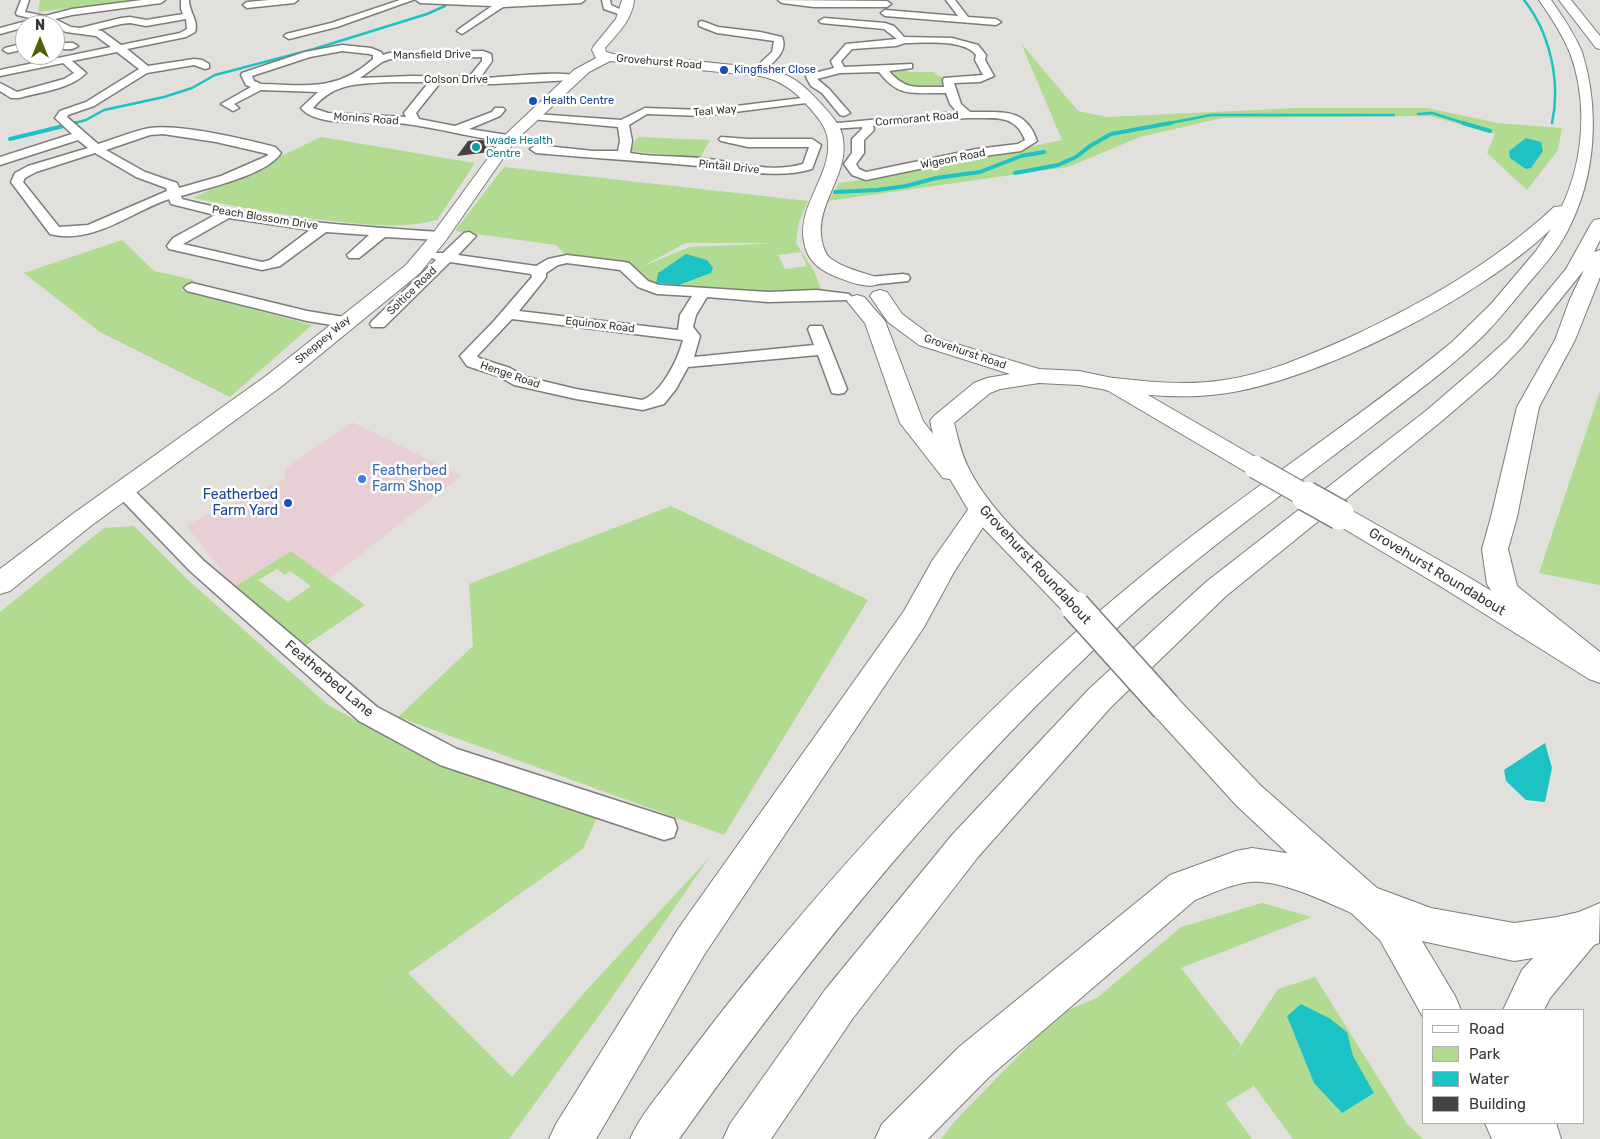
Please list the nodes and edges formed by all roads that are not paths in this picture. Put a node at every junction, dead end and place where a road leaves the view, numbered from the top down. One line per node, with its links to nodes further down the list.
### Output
1 (25, 0): 18 (street)
2 (161, 0): 19 (street)
3 (185, 0): 20 (street)
4 (294, 0): 15 (street)
5 (409, 0): 31 (street)
6 (420, 0): 14 (street)
7 (581, 0): 14 (street)
8 (606, 0): 17 (street)
9 (628, 0): 17 (main road)
10 (950, 0): 21 (street)
11 (1546, 0): 84 (main road)
12 (1565, 0): 33 (main road)
13 (781, 1): 16 (street)
14 (501, 4): 29 (street)
15 (247, 5)
16 (885, 6): 21 (street); 23 (street)
17 (624, 13): 39 (main road)
18 (28, 15)
19 (63, 15)
20 (189, 16): 30 (street); 37 (street)
21 (962, 20): 24 (street)
22 (824, 21): 32 (street)
23 (868, 21)
24 (996, 22)
25 (1, 24): 26 (street)
26 (15, 26)
27 (65, 26): 30 (street)
28 (702, 26): 48 (street)
29 (462, 31)
30 (81, 32): 37 (street)
31 (289, 36)
32 (904, 40): 47 (street, Cormorant Road); 59 (street, Cormorant Road)
33 (1600, 45)
34 (65, 46): 35 (street)
35 (73, 46)
36 (15, 48): 38 (street)
37 (118, 49): 40 (street); 46 (street)
38 (8, 50)
39 (607, 58): 48 (main road, Grovehurst Road); 50 (main road, Sheppey Way)
40 (65, 60): 51 (street)
41 (378, 60): 53 (street, Mansfield Drive); 55 (street, Mansfield Drive); 56 (street, Mansfield Drive)
42 (40, 65): 49 (street)
43 (205, 66): 46 (street)
44 (908, 66): 45 (street)
45 (882, 68): 47 (street); 59 (street)
46 (144, 70): 61 (street)
47 (840, 70): 67 (street)
48 (758, 72): 63 (main road, Grovehurst Road)
49 (0, 73)
50 (573, 77): 53 (street, Colson Drive); 75 (main road, Sheppey Way)
51 (68, 81): 57 (street); 58 (street)
52 (436, 81): 53 (street, Colson Drive); 55 (street, Colson Drive); 69 (street)
53 (472, 81)
54 (0, 86): 57 (street)
55 (334, 86): 56 (street, Mansfield Drive); 69 (street, Monins Road)
56 (259, 87): 64 (street, Mansfield Drive)
57 (37, 89): 62 (street)
58 (80, 89)
59 (951, 90): 68 (street, Cormorant Road)
60 (94, 91): 61 (street)
61 (112, 92): 76 (street, Peach Blossom Drive)
62 (52, 100)
63 (810, 100): 66 (street, Teal Way); 72 (main road, Grovehurst Road)
64 (233, 108)
65 (500, 110): 73 (street)
66 (732, 110): 70 (street, Teal Way); 74 (street)
67 (844, 113)
68 (967, 115): 71 (street, Cormorant Road); 71 (street, Wigeon Road)
69 (412, 118): 73 (street, Monins Road)
70 (623, 124): 75 (street); 80 (street)
71 (867, 124): 72 (street, Cormorant Road)
72 (831, 126): 97 (main road, Grovehurst Road)
73 (456, 130): 77 (street, Monins Road)
74 (727, 131): 79 (street); 79 (street, Pintail Drive)
75 (534, 133): 77 (main road, Sheppey Way); 80 (street, Pintail Drive); 81 (street)
76 (81, 135): 78 (street, Peach Blossom Drive); 82 (street)
77 (510, 138): 89 (main road, Sheppey Way)
78 (94, 148): 83 (street, Peach Blossom Drive); 83 (street); 83 (street)
79 (710, 154): 80 (street, Pintail Drive)
80 (624, 155)
81 (525, 156)
82 (0, 162)
83 (175, 193): 85 (street, Peach Blossom Drive)
84 (1577, 194): 108 (main road); 122 (main road)
85 (227, 214): 87 (street, Peach Blossom Drive); 87 (street)
86 (1600, 224): 123 (main road)
87 (324, 227): 88 (street, Peach Blossom Drive)
88 (382, 232): 89 (street, Peach Blossom Drive); 91 (street)
89 (440, 236): 92 (main road, Sheppey Way)
90 (469, 236): 94 (street, Soltice Road)
91 (354, 255)
92 (424, 255): 94 (street, Soltice Road); 101 (main road, Sheppey Way)
93 (1600, 256): 113 (main road)
94 (446, 258): 95 (street, Soltice Road); 102 (street, Soltice Road)
95 (538, 270): 99 (street); 100 (street, Henge Road)
96 (192, 288): 101 (street)
97 (844, 288): 98 (main road, Grovehurst Road); 98 (main road); 99 (street); 111 (main road, Grovehurst Road)
98 (877, 290): 107 (main road, Grovehurst Road)
99 (702, 293): 104 (street, Henge Road)
100 (509, 314): 104 (street, Equinox Road); 106 (street, Henge Road)
101 (344, 322): 110 (main road, Sheppey Way)
102 (378, 324)
103 (816, 329): 105 (street)
104 (692, 336): 106 (street, Henge Road)
105 (824, 349): 106 (street); 109 (street)
106 (682, 363)
107 (1039, 376): 108 (main road, Grovehurst Roundabout); 111 (main road, Grovehurst Roundabout)
108 (1114, 385): 113 (main road, Grovehurst Roundabout, bridge)
109 (838, 389)
110 (123, 490): 112 (main road, Sheppey Way); 114 (street, Featherbed Lane)
111 (982, 510): 115 (main road, Grovehurst Roundabout, bridge); 121 (main road)
112 (0, 584)
113 (1600, 670)
114 (664, 828)
115 (1363, 900): 116 (main road, Grovehurst Roundabout); 117 (main road); 124 (main road)
116 (1594, 928): 118 (main road)
117 (1440, 1009)
118 (1524, 1009)
119 (1508, 1124): 125 (main road)
120 (1534, 1124): 126 (main road)
121 (571, 1139)
122 (652, 1139)
123 (745, 1139)
124 (897, 1139)
125 (1517, 1139)
126 (1539, 1139)

